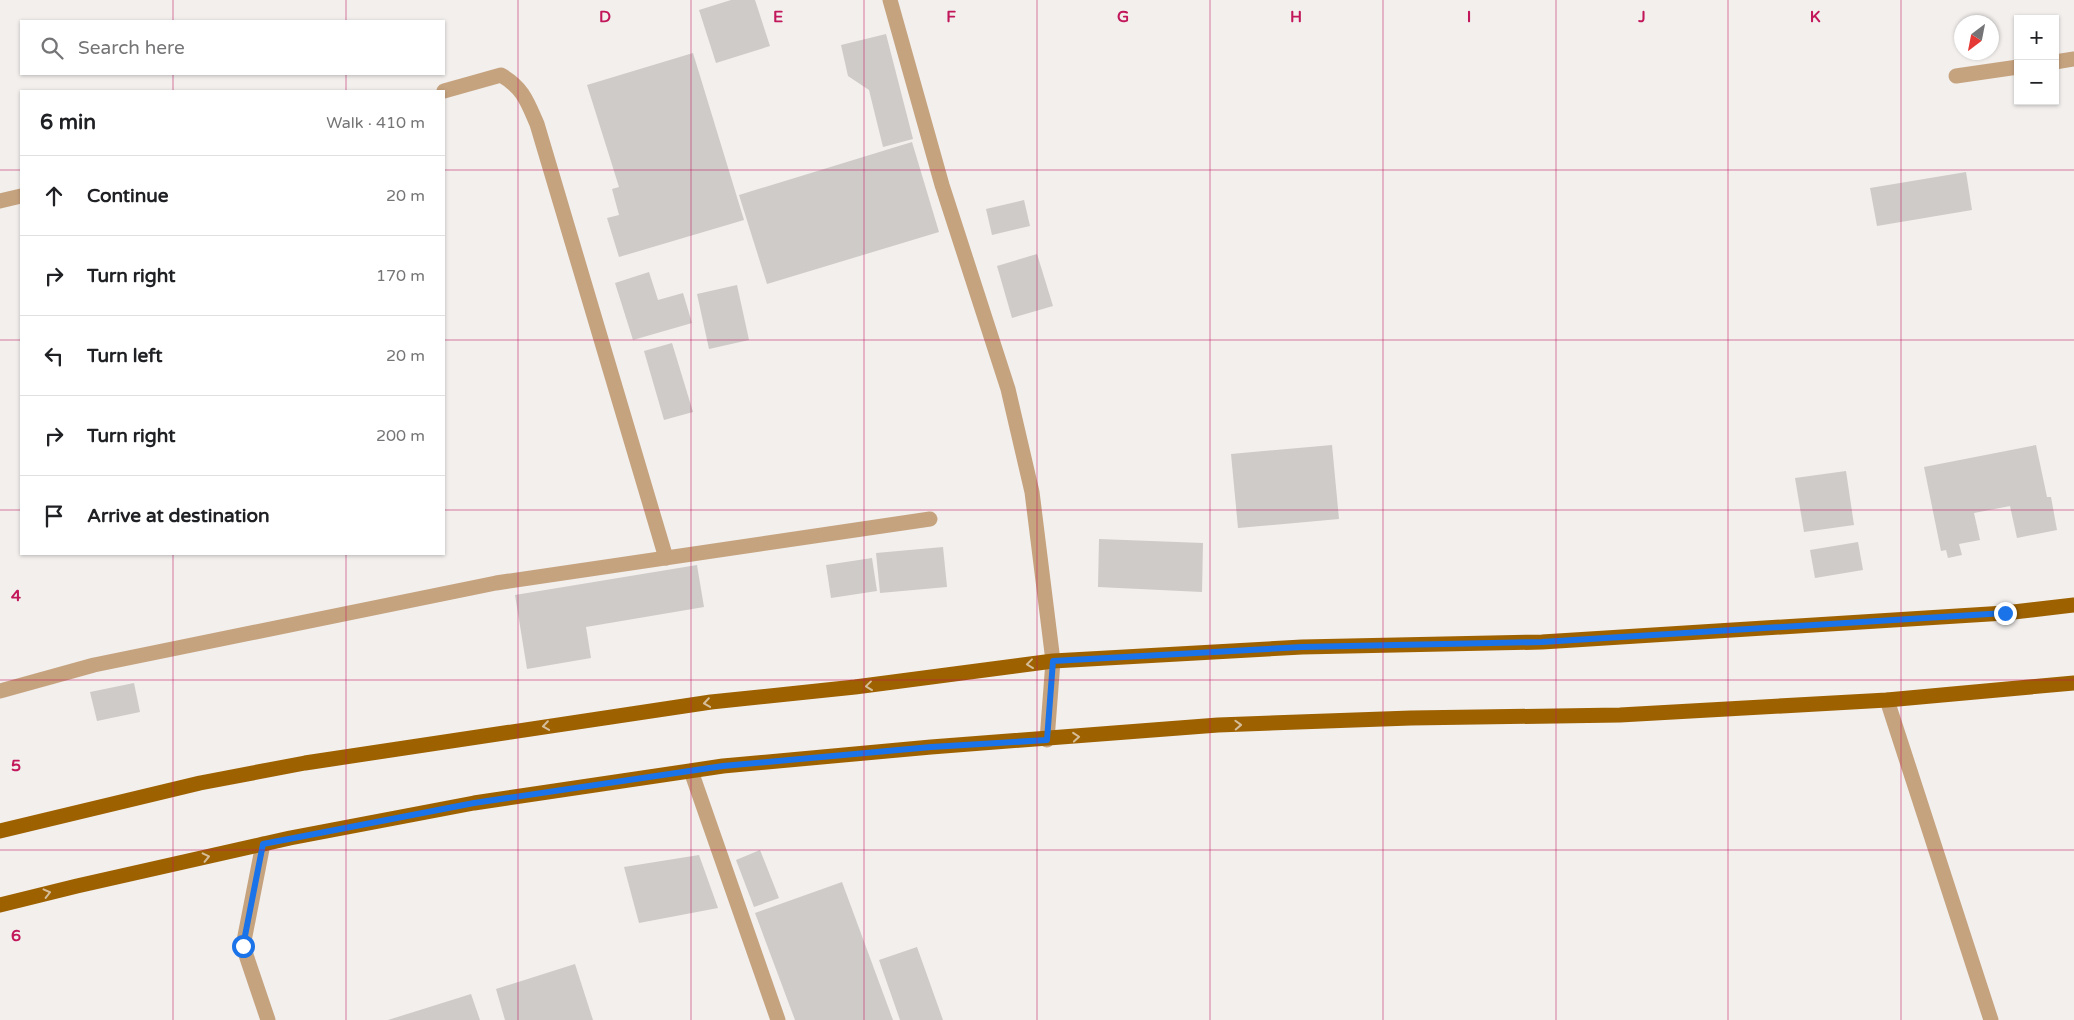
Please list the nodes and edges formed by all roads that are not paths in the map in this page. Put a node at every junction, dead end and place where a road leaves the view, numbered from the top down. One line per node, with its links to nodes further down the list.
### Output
1 (890, 0): 12 (street)
2 (2074, 59): 3 (street)
3 (2059, 61)
4 (2014, 68): 5 (street)
5 (1956, 76)
6 (445, 91): 10 (street)
7 (20, 196): 8 (street)
8 (0, 201)
9 (930, 519): 10 (street)
10 (666, 558): 14 (street)
11 (2074, 606): 12 (main road)
12 (1053, 661): 16 (street); 18 (main road, one-way to 18)
13 (2074, 683): 15 (main road)
14 (0, 691)
15 (1887, 700): 16 (main road, one-way to 15); 23 (street)
16 (1047, 740): 17 (main road)
17 (691, 771): 19 (main road); 22 (street)
18 (0, 831)
19 (263, 844): 20 (main road, one-way to 19); 21 (street)
20 (0, 906)
21 (268, 1020)
22 (778, 1020)
23 (1990, 1020)

